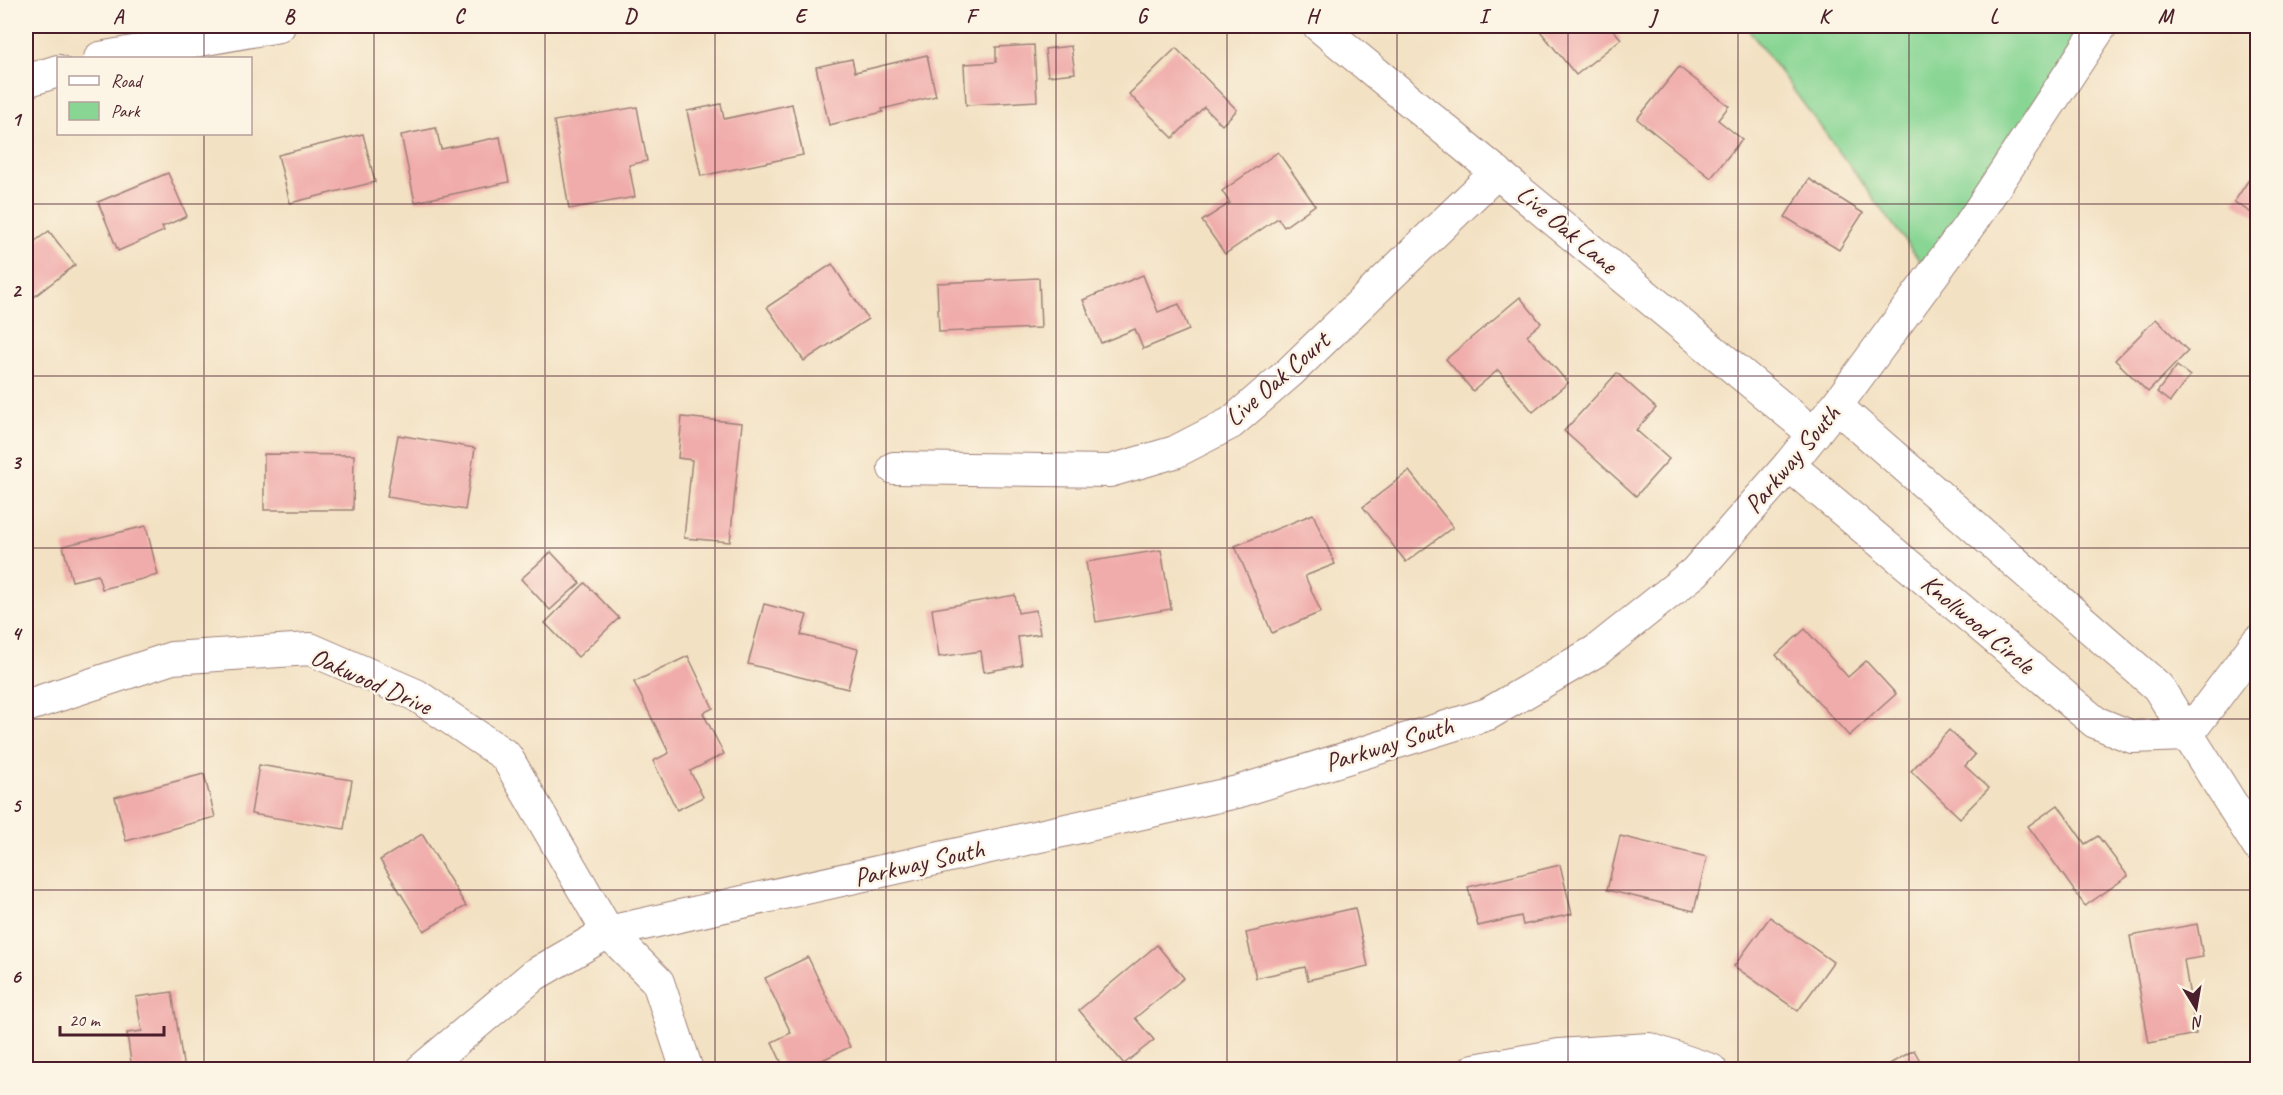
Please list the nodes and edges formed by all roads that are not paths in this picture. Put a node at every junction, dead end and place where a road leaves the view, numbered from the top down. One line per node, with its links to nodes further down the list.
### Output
1 (279, 26): 4 (street)
2 (1319, 26): 7 (street, Live Oak Lane)
3 (2101, 26): 8 (street, Parkway South)
4 (106, 57)
5 (57, 71): 6 (street)
6 (26, 81)
7 (1497, 172): 9 (street, Live Oak Lane); 11 (street, Live Oak Court)
8 (1836, 406): 9 (street, Parkway South); 14 (street)
9 (1814, 434): 10 (street, Parkway South)
10 (1789, 465): 14 (street, Knollwood Circle); 16 (street, Parkway South)
11 (894, 468)
12 (2258, 641): 14 (street)
13 (26, 706): 16 (street, Oakwood Drive)
14 (2187, 735): 15 (street)
15 (2258, 846)
16 (608, 932): 17 (street, Parkway South); 18 (street)
17 (421, 1070)
18 (687, 1070)
19 (1474, 1070): 20 (street)
20 (1711, 1070)

